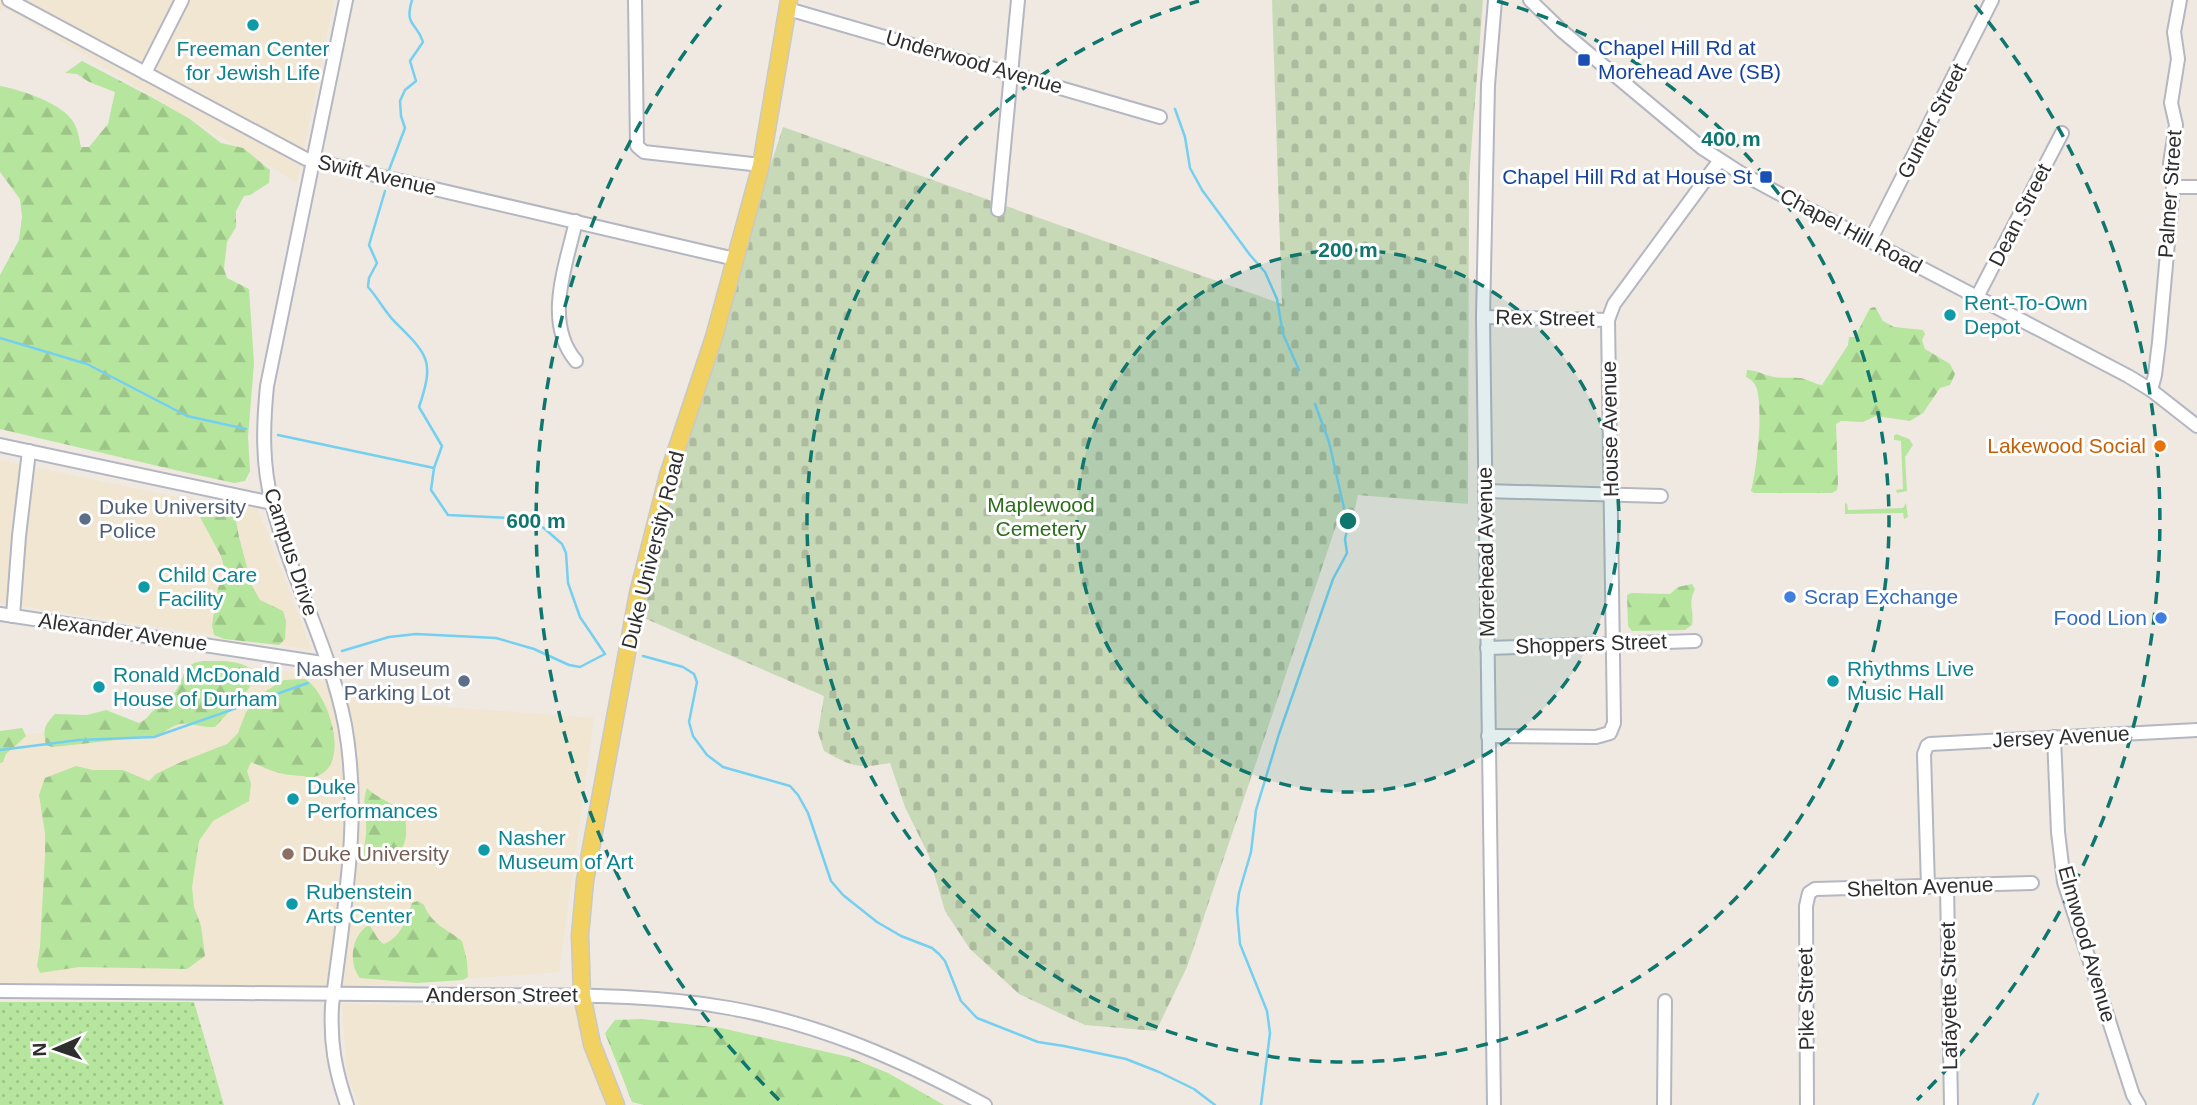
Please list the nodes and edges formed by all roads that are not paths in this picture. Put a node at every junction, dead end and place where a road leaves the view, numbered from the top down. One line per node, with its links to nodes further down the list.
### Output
1 (9, 0): 11 (street, Swift Avenue)
2 (182, 0): 11 (street)
3 (346, 0): 16 (street, Campus Drive)
4 (635, 0): 17 (street)
5 (1018, 0): 12 (street)
6 (1495, 0): 25 (street, Morehead Avenue)
7 (1992, 0): 22 (street, Gunter Street)
8 (2180, 0): 18 (street, Palmer Street)
9 (1533, 2): 15 (street, Chapel Hill Road)
10 (789, 5): 12 (street, Underwood Avenue); 17 (main road, Duke University Road)
11 (145, 73): 16 (street, Swift Avenue)
12 (1012, 73): 13 (street, Underwood Avenue); 20 (street)
13 (1160, 117)
14 (2062, 133): 24 (street, Dean Street)
15 (1720, 160): 22 (street, Chapel Hill Road); 26 (street, House Avenue)
16 (313, 161): 21 (street, Swift Avenue); 35 (street, Campus Drive)
17 (761, 164): 23 (main road, Duke University Road)
18 (2173, 187): 19 (street); 28 (street, Palmer Street)
19 (2197, 187)
20 (998, 209)
21 (576, 221): 23 (street, Swift Avenue); 27 (street)
22 (1870, 241): 24 (street, Chapel Hill Road)
23 (735, 259): 50 (main road, Duke University Road)
24 (1977, 297): 28 (street, Chapel Hill Road)
25 (1483, 317): 26 (street, Rex Street); 32 (street, Morehead Avenue)
26 (1608, 320): 33 (street, House Avenue)
27 (576, 361)
28 (2151, 390): 29 (street, Chapel Hill Road)
29 (2197, 426)
30 (0, 445): 31 (street)
31 (29, 451): 35 (street); 36 (street)
32 (1485, 491): 33 (street); 39 (street, Morehead Avenue)
33 (1611, 495): 34 (street); 38 (street, House Avenue)
34 (1661, 496)
35 (272, 503): 40 (street, Campus Drive)
36 (7, 615): 40 (street, Alexander Avenue)
37 (1695, 641): 38 (street, Shoppers Street)
38 (1613, 643): 39 (street, Shoppers Street); 42 (street, House Avenue)
39 (1487, 648): 42 (street, Morehead Avenue)
40 (329, 664): 49 (street, Campus Drive)
41 (2197, 730): 43 (street, Jersey Avenue)
42 (1488, 736): 55 (street, Morehead Avenue)
43 (2054, 737): 45 (street, Jersey Avenue); 59 (street, Elmwood Avenue)
44 (2032, 883): 46 (street, Shelton Avenue)
45 (1928, 887): 46 (street, Shelton Avenue); 47 (street, Shelton Avenue)
46 (1947, 887): 58 (street, Lafayette Street)
47 (1809, 893): 57 (street, Pike Street)
48 (0, 991): 49 (street, Anderson Street)
49 (334, 994): 50 (street, Anderson Street); 52 (street, Campus Drive)
50 (582, 995): 53 (main road, Duke University Road); 54 (street, Anderson Street)
51 (1665, 1001): 56 (street)
52 (347, 1105)
53 (616, 1105)
54 (985, 1105)
55 (1494, 1105)
56 (1664, 1105)
57 (1807, 1105)
58 (1951, 1105)
59 (2138, 1105)

